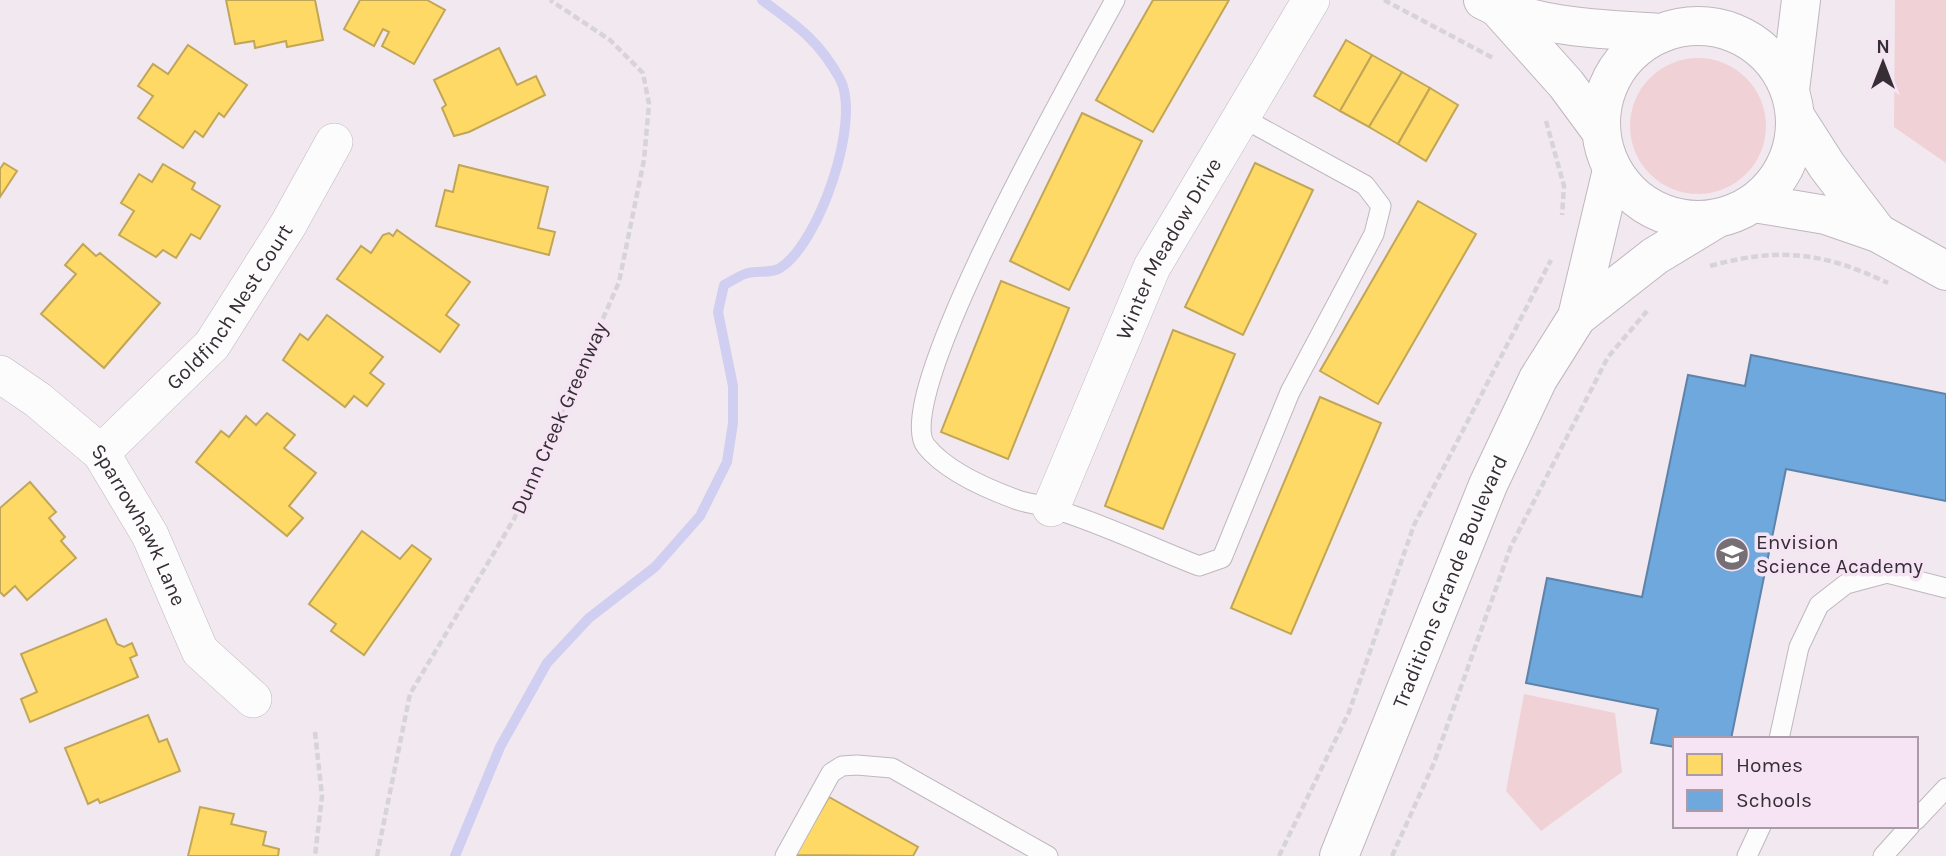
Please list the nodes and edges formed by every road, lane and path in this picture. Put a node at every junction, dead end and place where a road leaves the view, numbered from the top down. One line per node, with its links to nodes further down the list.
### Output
1 (550, 0): 39 (path, Dunn Creek Greenway)
2 (1115, 0): 29 (lane)
3 (1311, 0): 13 (street, Winter Meadow Drive)
4 (1384, 0): 10 (path)
5 (1735, 0): 8 (main road)
6 (1801, 0): 11 (main road)
7 (1490, 4): 9 (main road); 14 (main road)
8 (1702, 26): 9 (main road); 11 (main road)
9 (1661, 33): 14 (main road)
10 (1495, 59)
11 (1793, 103): 17 (main road); 20 (main road)
12 (1544, 112): 19 (path)
13 (1241, 117): 29 (street, Winter Meadow Drive); 29 (lane)
14 (1600, 130): 16 (main road)
15 (334, 142): 28 (street, Goldfinch Nest Court)
16 (1612, 170): 18 (main road); 26 (main road, Traditions Grande Boulevard)
17 (1754, 203): 18 (main road); 20 (main road)
18 (1716, 219): 26 (main road, Traditions Grande Boulevard)
19 (1562, 220)
20 (1878, 233): 23 (main road)
21 (1554, 255): 42 (path)
22 (1700, 269): 24 (path)
23 (1946, 271)
24 (1892, 285)
25 (1654, 303): 44 (path)
26 (1577, 317): 43 (main road, Traditions Grande Boulevard)
27 (0, 374): 28 (street, Sparrowhawk Lane)
28 (101, 453): 31 (street, Sparrowhawk Lane)
29 (1051, 508)
30 (1946, 588): 33 (lane)
31 (253, 699)
32 (314, 732): 38 (path)
33 (1779, 737)
34 (1946, 788): 35 (lane)
35 (1918, 818)
36 (1760, 828): 45 (lane)
37 (1908, 828): 46 (lane)
38 (315, 856)
39 (377, 856)
40 (785, 856): 41 (lane)
41 (1048, 856)
42 (1279, 856)
43 (1339, 856)
44 (1392, 856)
45 (1747, 856)
46 (1883, 856)

